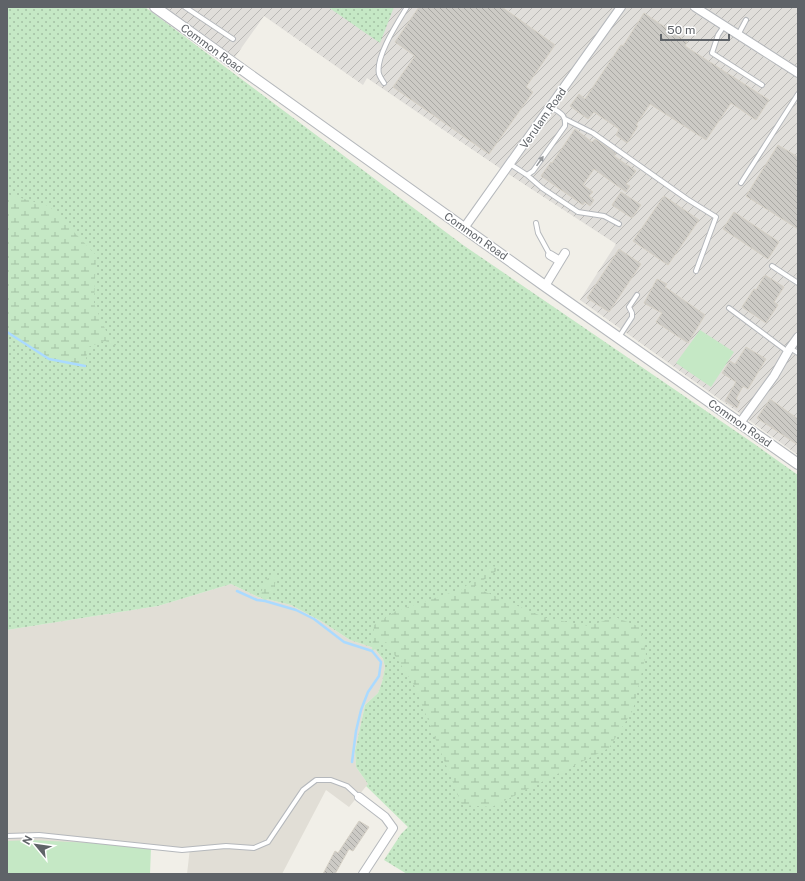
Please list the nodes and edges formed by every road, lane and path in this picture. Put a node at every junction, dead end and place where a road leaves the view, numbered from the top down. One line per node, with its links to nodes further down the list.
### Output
1 (155, 7): 21 (street, Common Road)
2 (185, 7): 9 (lane)
3 (407, 7): 11 (lane)
4 (621, 7): 14 (street, Verulam Road)
5 (700, 8): 7 (street)
6 (746, 20): 8 (lane)
7 (724, 26): 8 (street); 12 (lane)
8 (738, 35): 10 (street)
9 (233, 39)
10 (798, 73)
11 (384, 83)
12 (762, 85)
13 (798, 94): 18 (lane)
14 (551, 107): 15 (lane); 16 (street, Verulam Road)
15 (565, 119): 17 (lane, one-way to 15); 26 (lane)
16 (510, 164): 17 (lane); 21 (street, Verulam Road)
17 (527, 175): 20 (lane)
18 (741, 183)
19 (536, 223): 23 (lane)
20 (619, 224)
21 (464, 228): 28 (street, Common Road)
22 (565, 253): 24 (street)
23 (550, 255): 24 (street)
24 (560, 262): 28 (street)
25 (772, 266): 27 (lane)
26 (696, 271)
27 (798, 283)
28 (545, 286): 32 (street, Common Road)
29 (637, 295): 32 (lane)
30 (729, 308): 33 (lane)
31 (798, 337): 33 (street)
32 (618, 338): 35 (street, Common Road)
33 (789, 350): 34 (lane); 35 (street)
34 (798, 354)
35 (740, 423): 36 (street, Common Road)
36 (798, 464)
37 (359, 797): 38 (lane); 39 (street)
38 (7, 836)
39 (363, 874)

